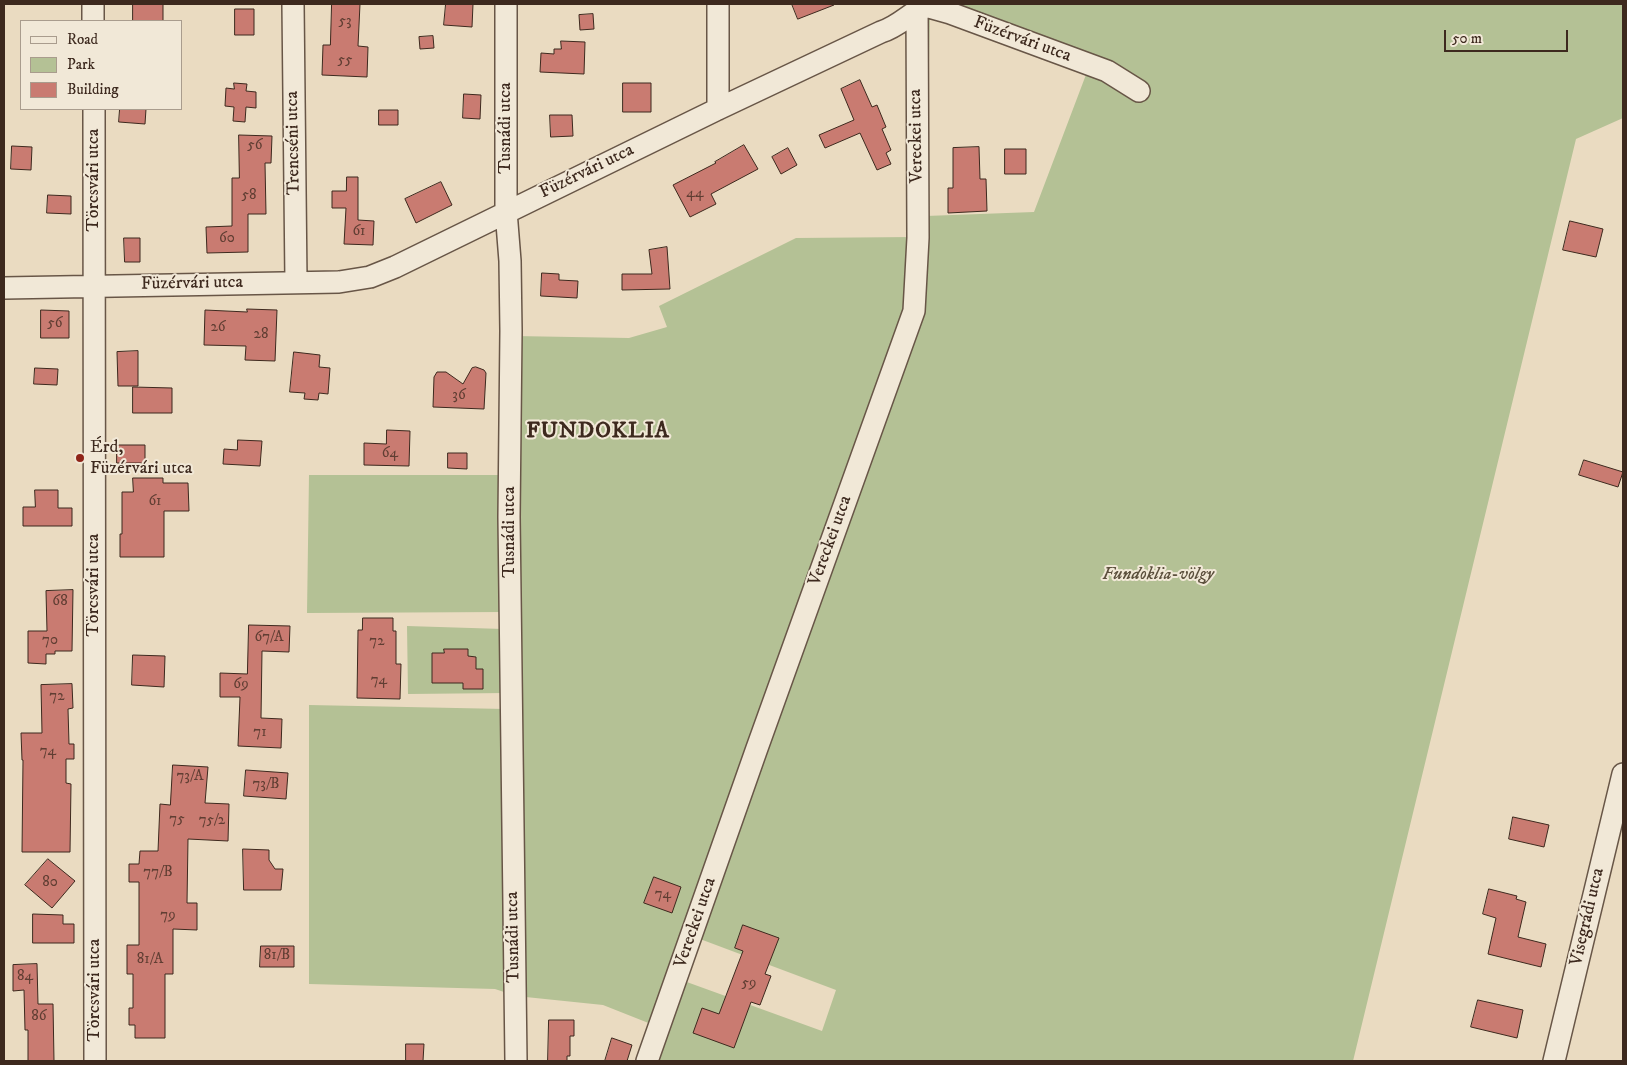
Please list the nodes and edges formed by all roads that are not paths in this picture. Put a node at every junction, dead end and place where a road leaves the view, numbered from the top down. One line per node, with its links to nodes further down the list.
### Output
1 (93, 4): 6 (street)
2 (293, 4): 11 (street, Trencséni utca)
3 (506, 4): 10 (street, Tusnádi utca)
4 (718, 4): 8 (street)
5 (916, 7): 7 (street, Füzérvári utca); 8 (street, Füzérvári utca); 17 (street, Vereckei utca)
6 (93, 20)
7 (1139, 91)
8 (718, 108): 10 (street, Füzérvári utca)
9 (94, 110): 12 (street, Törcsvári utca)
10 (506, 211): 11 (street, Füzérvári utca); 16 (street, Tusnádi utca)
11 (296, 282): 12 (street, Füzérvári utca)
12 (95, 287): 13 (street, Füzérvári utca); 15 (street, Törcsvári utca)
13 (4, 288)
14 (1623, 774): 18 (street, Visegrádi utca)
15 (95, 1061)
16 (516, 1061)
17 (647, 1061)
18 (1554, 1061)

